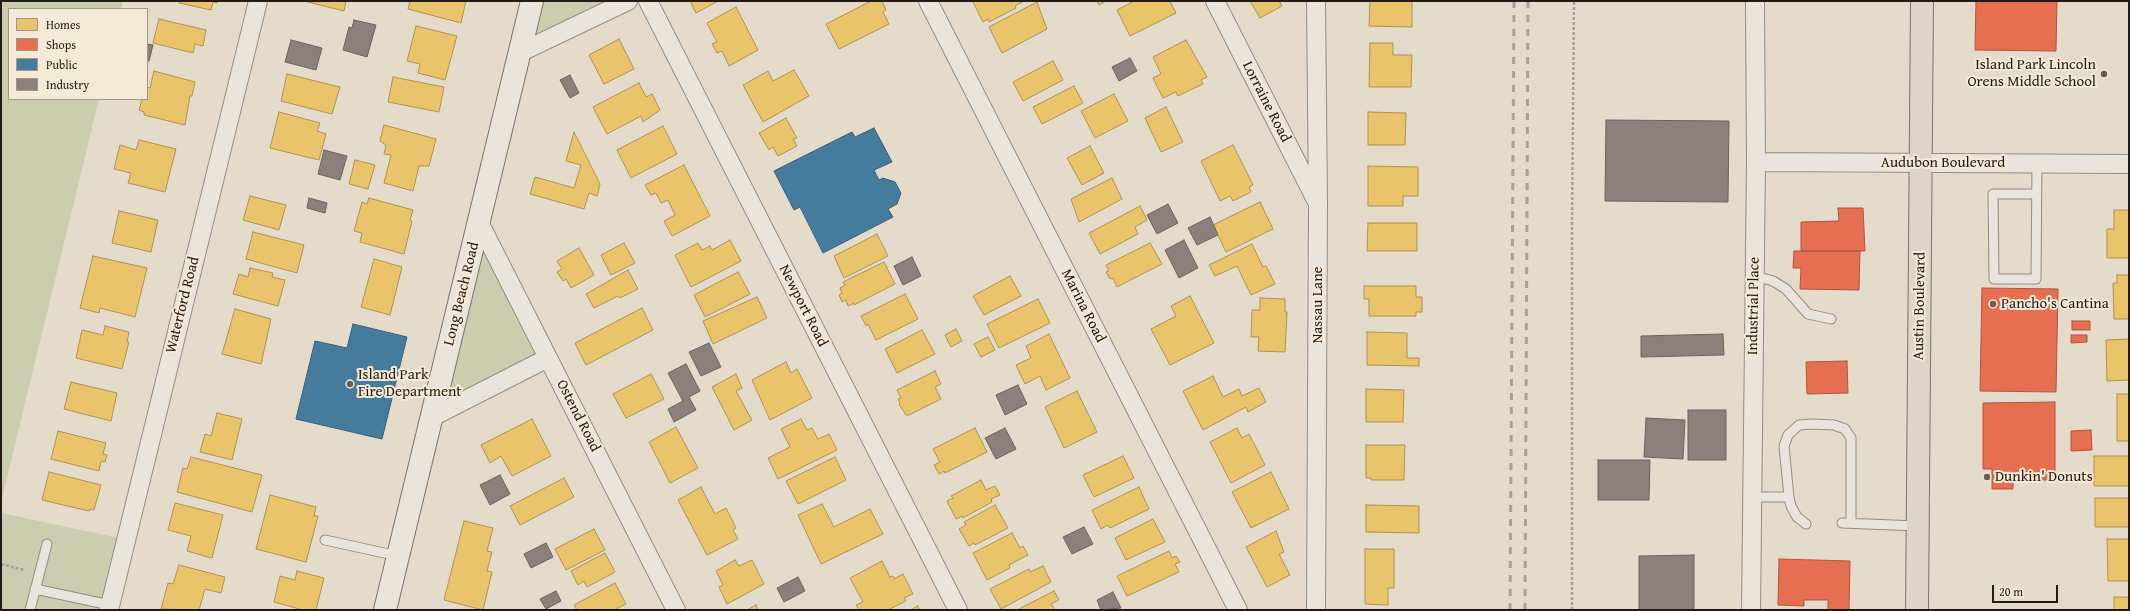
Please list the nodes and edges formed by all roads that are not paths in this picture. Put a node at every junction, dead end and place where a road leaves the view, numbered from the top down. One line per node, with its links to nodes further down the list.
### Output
1 (258, 1): 31 (street, Waterford Road)
2 (532, 1): 10 (main road, Long Beach Road)
3 (628, 1): 10 (street)
4 (648, 1): 34 (street, Newport Road)
5 (928, 1): 35 (street, Marina Road)
6 (1215, 1): 16 (street, Lorraine Road)
7 (1316, 1): 16 (street, Nassau Lane)
8 (1755, 1): 11 (street, Industrial Place)
9 (1922, 1): 12 (main road, Austin Boulevard)
10 (519, 53): 17 (main road, Long Beach Road)
11 (1756, 162): 12 (street, Audubon Boulevard); 18 (street, Industrial Place)
12 (1921, 163): 13 (street, Audubon Boulevard); 25 (main road, Austin Boulevard)
13 (2037, 163): 14 (street, Audubon Boulevard); 15 (lane)
14 (2129, 164)
15 (2036, 194): 15 (lane)
16 (1318, 203): 36 (street, Nassau Lane)
17 (479, 222): 20 (street, Ostend Road); 21 (main road, Long Beach Road)
18 (1754, 276): 19 (lane); 23 (street, Industrial Place)
19 (1831, 319)
20 (548, 358): 21 (street); 33 (street, Ostend Road)
21 (432, 418): 28 (main road, Long Beach Road)
22 (1789, 496): 23 (lane); 24 (lane); 25 (lane)
23 (1752, 497): 37 (street, Industrial Place)
24 (1806, 524)
25 (1918, 526): 38 (main road, Austin Boulevard)
26 (325, 540): 28 (lane)
27 (47, 544): 29 (lane)
28 (398, 556): 30 (main road, Long Beach Road)
29 (36, 589): 31 (lane); 32 (lane)
30 (391, 605)
31 (109, 608)
32 (30, 610)
33 (676, 610)
34 (958, 610)
35 (1238, 610)
36 (1316, 610)
37 (1751, 610)
38 (1917, 610)

